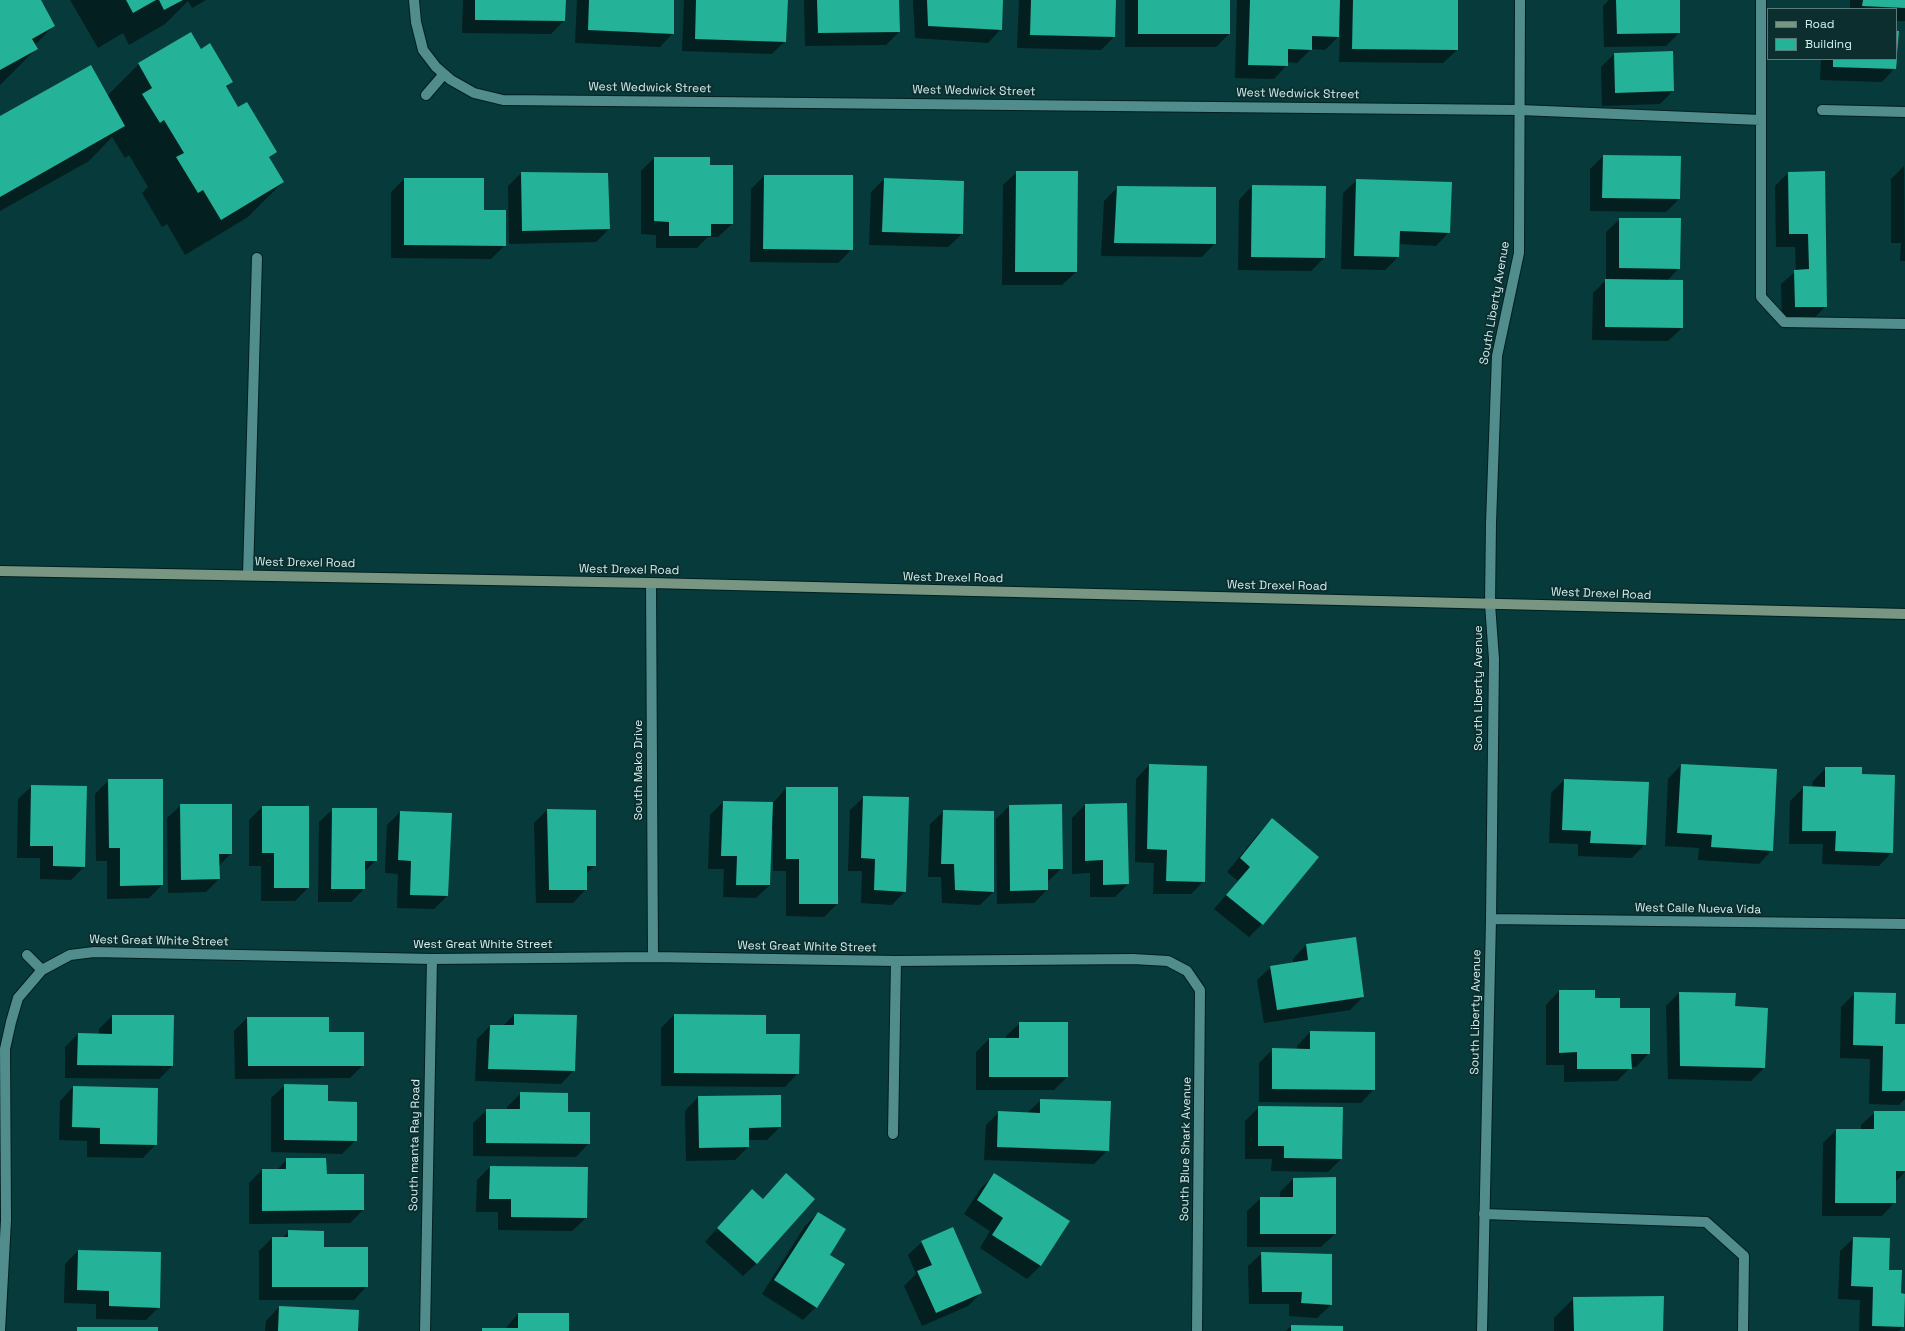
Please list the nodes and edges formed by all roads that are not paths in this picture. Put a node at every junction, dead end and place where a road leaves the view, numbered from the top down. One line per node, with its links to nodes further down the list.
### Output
1 (414, 0): 4 (street, West Wedwick Street)
2 (1520, 0): 6 (street, South Liberty Avenue)
3 (1761, 0): 9 (street)
4 (444, 74): 5 (street); 6 (street, West Wedwick Street)
5 (426, 95)
6 (1520, 110): 9 (street, West Wedwick Street); 15 (street, South Liberty Avenue)
7 (1822, 110): 8 (street)
8 (1905, 112)
9 (1761, 120): 11 (street)
10 (257, 258): 13 (street)
11 (1905, 324)
12 (0, 571): 13 (street, West Drexel Road)
13 (248, 575): 14 (street, West Drexel Road)
14 (651, 583): 15 (street, West Drexel Road); 20 (street, South Mako Drive)
15 (1490, 604): 16 (street, West Drexel Road); 17 (street, South Liberty Avenue)
16 (1905, 614)
17 (1491, 920): 18 (street, West Calle Nueva Vida); 26 (street, South Liberty Avenue)
18 (1905, 924)
19 (27, 955): 23 (street)
20 (653, 957): 21 (street, West Great White Street); 22 (street, West Great White Street)
21 (432, 959): 23 (street, West Great White Street); 29 (street, South manta Ray Road)
22 (896, 962): 24 (street, West Great White Street); 25 (street)
23 (42, 970): 27 (street, West Great White Street)
24 (1187, 971): 30 (street, South Blue Shark Avenue)
25 (893, 1134)
26 (1484, 1214): 31 (street, South Liberty Avenue); 32 (street)
27 (3, 1220): 28 (street, West Great White Street)
28 (0, 1331)
29 (425, 1331)
30 (1197, 1331)
31 (1482, 1331)
32 (1743, 1331)

